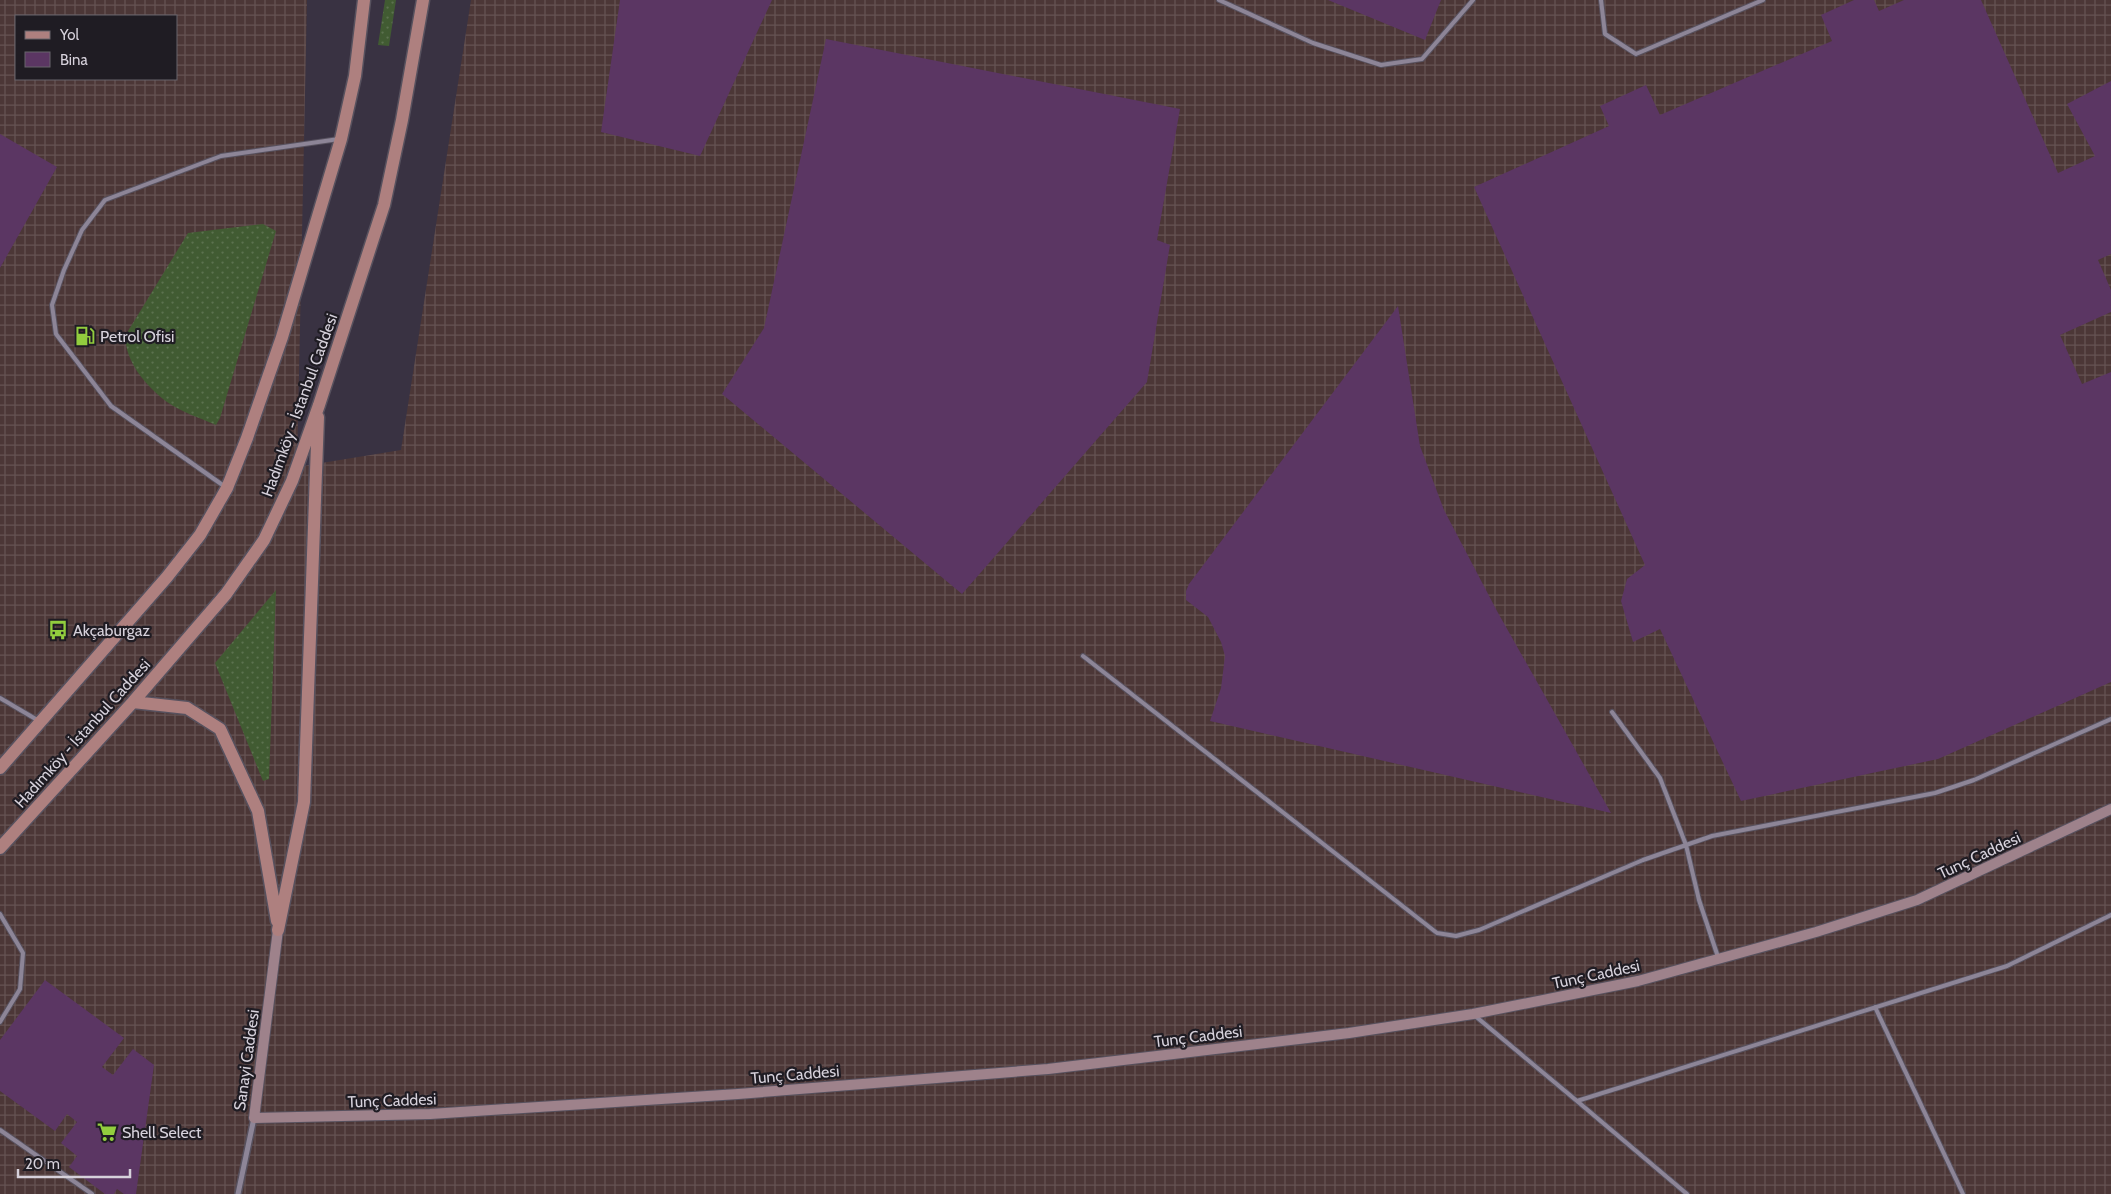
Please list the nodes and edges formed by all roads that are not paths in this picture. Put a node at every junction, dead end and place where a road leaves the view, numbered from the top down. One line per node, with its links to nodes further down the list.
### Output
1 (364, 0): 7 (main road)
2 (422, 0): 8 (main road, Hadımköy - İstanbul Caddesi)
3 (1219, 0): 4 (lane)
4 (1473, 0)
5 (1601, 0): 6 (lane)
6 (1763, 0)
7 (341, 138): 9 (main road); 9 (lane)
8 (319, 405): 12 (main road, Hadımköy - İstanbul Caddesi); 22 (main road)
9 (227, 488): 15 (main road)
10 (1083, 656): 18 (lane)
11 (0, 698): 15 (lane)
12 (133, 702): 19 (main road, Hadımköy - İstanbul Caddesi); 22 (main road)
13 (1612, 712): 18 (lane)
14 (2111, 719): 18 (lane)
15 (41, 722): 16 (main road)
16 (0, 768)
17 (2111, 810): 23 (main road, Tunç Caddesi)
18 (1686, 845): 23 (lane)
19 (0, 848)
20 (0, 914): 26 (lane)
21 (2111, 915): 24 (lane)
22 (278, 930): 28 (main road, Sanayi Caddesi)
23 (1719, 959): 25 (main road, Tunç Caddesi)
24 (1876, 1007): 27 (lane); 33 (lane)
25 (1473, 1014): 27 (lane); 28 (main road, Tunç Caddesi)
26 (0, 1022)
27 (1577, 1101): 32 (lane)
28 (254, 1118): 31 (street, Sanayi Caddesi)
29 (0, 1130): 30 (lane)
30 (92, 1194)
31 (238, 1194)
32 (1687, 1194)
33 (1963, 1194)

